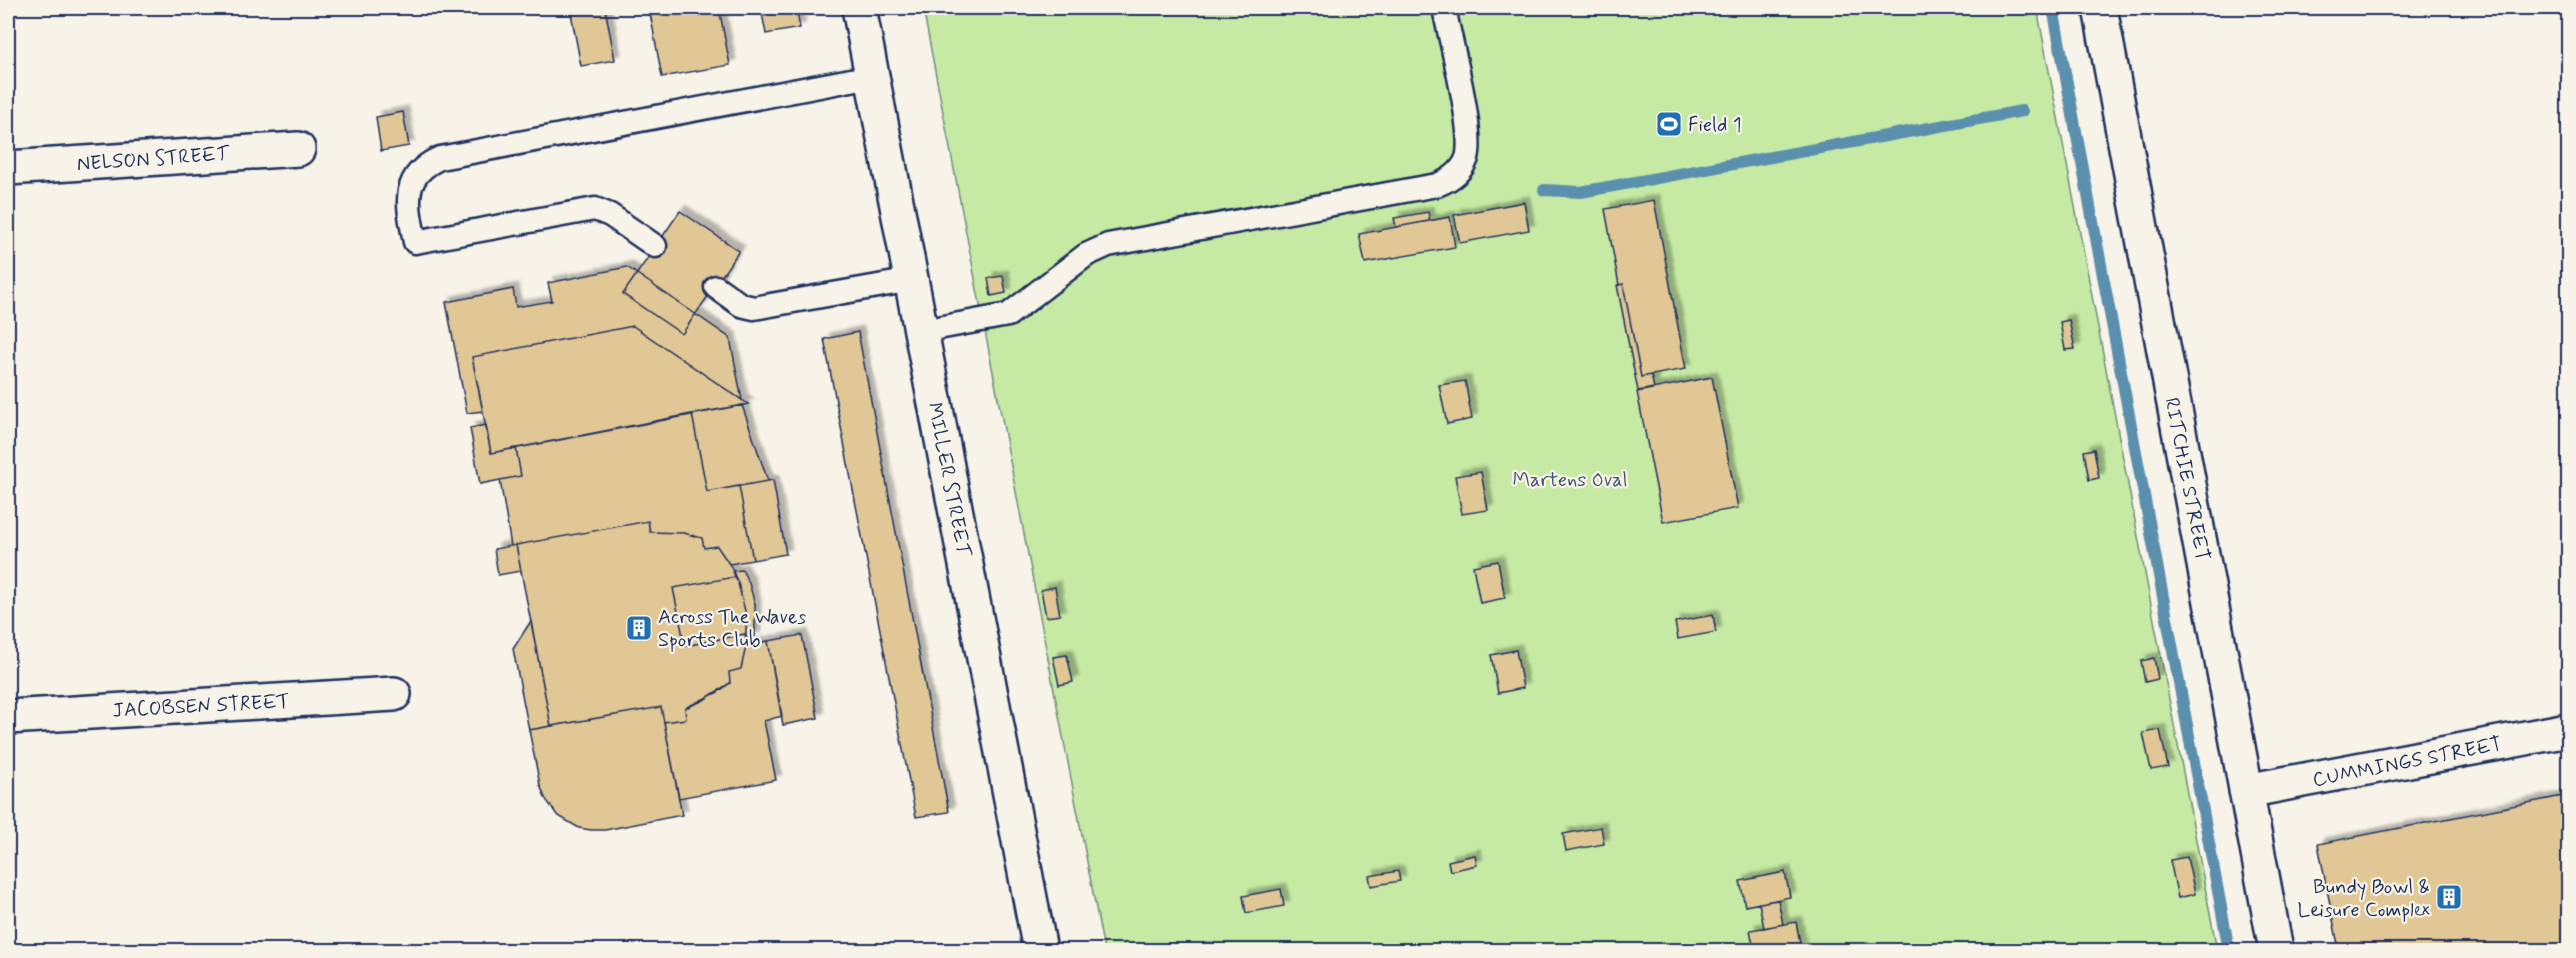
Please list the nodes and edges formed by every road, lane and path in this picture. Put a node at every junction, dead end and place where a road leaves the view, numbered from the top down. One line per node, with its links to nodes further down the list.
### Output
1 (859, 8): 4 (street, MILLER STREET)
2 (1444, 8): 10 (lane)
3 (2100, 8): 14 (street, RITCHIE STREET)
4 (872, 76): 7 (lane); 8 (street, MILLER STREET)
5 (298, 149): 6 (street, NELSON STREET)
6 (8, 168)
7 (654, 246)
8 (912, 280): 9 (lane); 10 (street, MILLER STREET)
9 (716, 287)
10 (922, 331): 15 (street, MILLER STREET)
11 (394, 694): 12 (street, JACOBSEN STREET)
12 (8, 717)
13 (2568, 730): 14 (street, CUMMINGS STREET)
14 (2246, 791): 16 (street, RITCHIE STREET)
15 (1040, 951)
16 (2276, 951)

